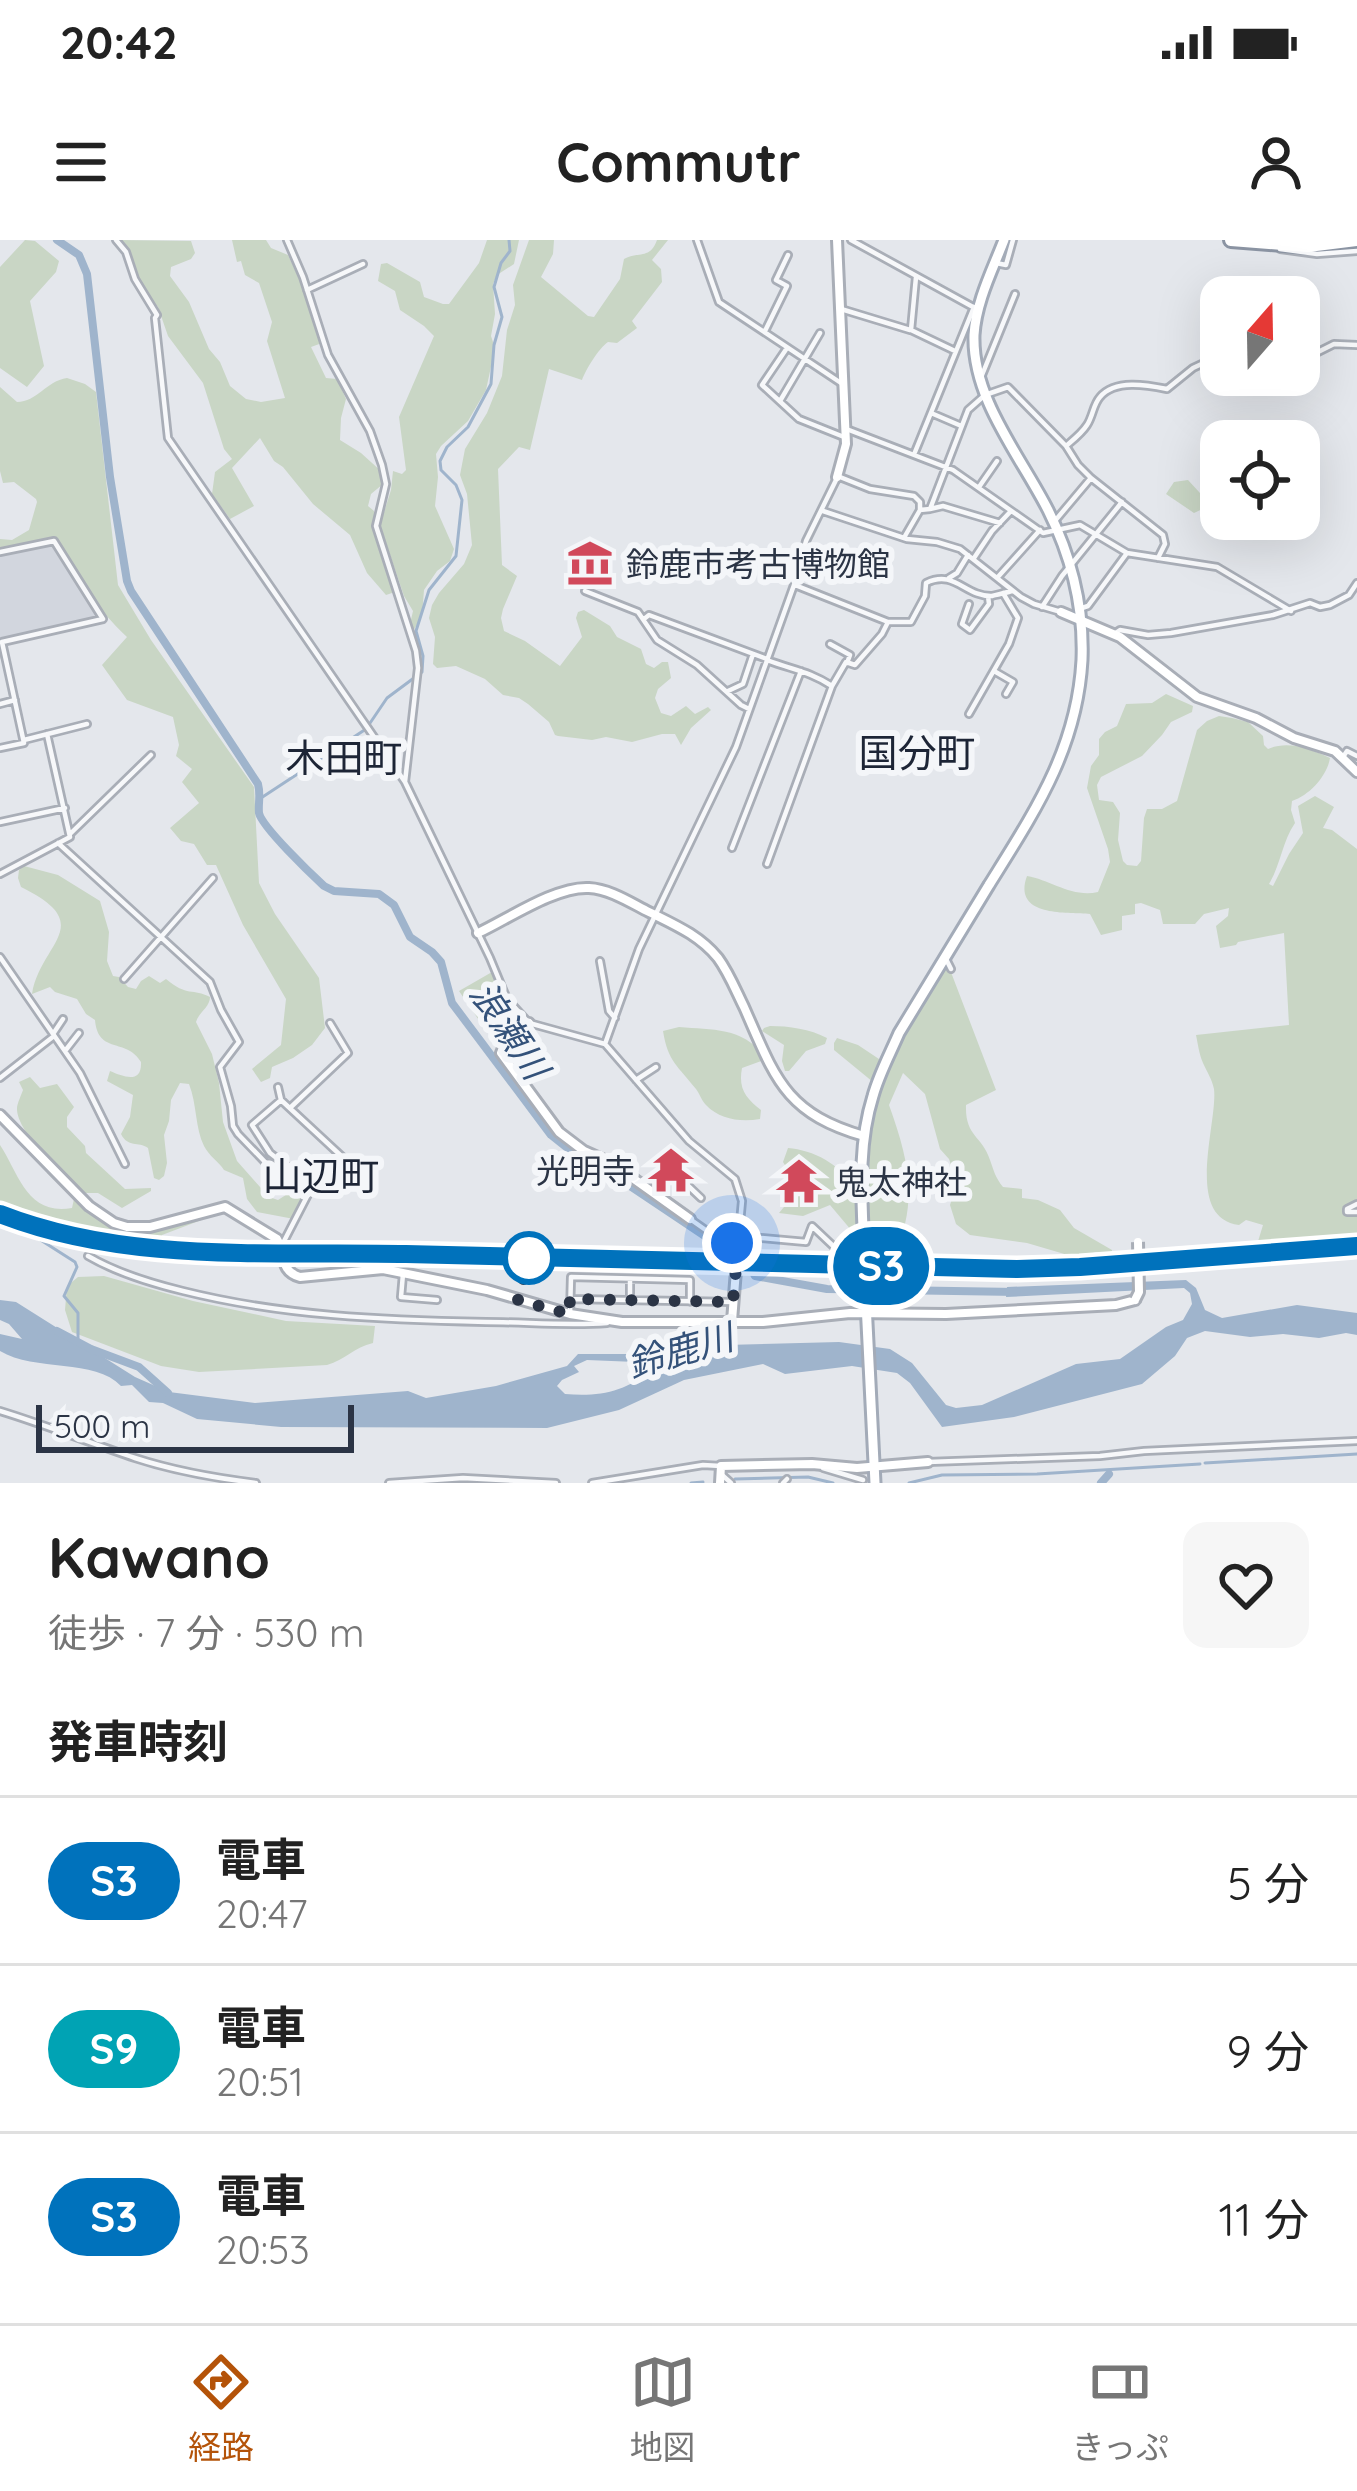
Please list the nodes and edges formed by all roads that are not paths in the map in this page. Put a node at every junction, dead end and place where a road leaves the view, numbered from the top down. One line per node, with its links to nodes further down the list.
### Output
1 (116, 240): 97 (street)
2 (287, 240): 14 (street)
3 (697, 240): 19 (street)
4 (837, 240): 17 (street)
5 (850, 240): 13 (street)
6 (1008, 240): 16 (main road)
7 (1231, 240): 9 (highway)
8 (1357, 240): 9 (highway)
9 (1280, 243): 10 (street)
10 (1357, 250)
11 (788, 255): 19 (street)
12 (362, 264): 14 (street)
13 (916, 275): 16 (street); 18 (street)
14 (307, 290): 97 (street)
15 (1015, 294): 27 (street)
16 (976, 308): 23 (street); 27 (main road)
17 (841, 309): 18 (street); 28 (street)
18 (911, 330): 23 (street)
19 (764, 333): 22 (street)
20 (820, 333): 25 (street)
21 (1357, 345): 24 (street)
22 (787, 348): 25 (street); 30 (street)
23 (955, 351): 31 (street)
24 (1320, 351)
25 (805, 359): 28 (street); 30 (street)
26 (1200, 365): 34 (street)
27 (980, 380): 29 (main road)
28 (844, 385): 33 (street)
29 (986, 395): 32 (street); 34 (street); 48 (main road)
30 (780, 401): 33 (street)
31 (931, 413): 32 (street); 35 (street)
32 (961, 426): 37 (street)
33 (846, 433): 35 (street); 38 (street)
34 (1066, 446): 39 (street)
35 (914, 454): 37 (street)
36 (997, 461): 40 (street)
37 (946, 466): 40 (street); 42 (street)
38 (838, 476): 43 (street); 44 (street)
39 (1091, 478): 41 (street); 48 (street)
40 (979, 488): 45 (street)
41 (1122, 502): 51 (street); 56 (street)
42 (930, 508): 44 (street); 46 (street)
43 (821, 510): 52 (street); 61 (street)
44 (920, 510): 52 (street)
45 (1011, 511): 47 (street); 49 (street)
46 (990, 521): 47 (street); 50 (street)
47 (1000, 523): 50 (street)
48 (1055, 526): 49 (street); 51 (street); 57 (main road)
49 (1040, 530): 59 (street)
50 (992, 531): 55 (street)
51 (1097, 534): 54 (street); 57 (street)
52 (904, 538): 55 (street)
53 (0, 552): 77 (street)
54 (1127, 553): 56 (street); 70 (street)
55 (970, 558): 58 (street); 59 (street)
56 (1158, 558): 68 (street)
57 (1070, 566): 67 (street); 70 (main road)
58 (948, 578): 65 (street); 72 (street)
59 (997, 578): 63 (street)
60 (1357, 584): 68 (street)
61 (794, 585): 72 (street); 78 (street)
62 (585, 591): 71 (street)
63 (1012, 591): 64 (street); 67 (street)
64 (1003, 593): 65 (street); 80 (street)
65 (988, 596): 66 (street)
66 (969, 604)
67 (1042, 607): 69 (street)
68 (1291, 611): 73 (street)
69 (1061, 612): 70 (street)
70 (1080, 614): 73 (street); 110 (main road)
71 (644, 619): 75 (street); 83 (street)
72 (888, 622): 79 (street)
73 (1114, 634): 95 (street)
74 (830, 644): 79 (street)
75 (753, 654): 78 (street); 83 (street)
76 (836, 657): 79 (street)
77 (3, 660): 85 (street)
78 (767, 660): 81 (street); 87 (street)
79 (846, 662): 82 (street)
80 (994, 670): 84 (street); 88 (street)
81 (801, 671): 82 (street); 102 (street)
82 (832, 686): 103 (street)
83 (727, 693): 87 (street)
84 (1006, 694)
85 (15, 700): 86 (street); 91 (street)
86 (0, 704)
87 (749, 709): 106 (street)
88 (969, 714)
89 (87, 724): 90 (street)
90 (47, 734): 91 (street); 98 (street)
91 (24, 740): 92 (street)
92 (0, 748)
93 (151, 755): 100 (street)
94 (1357, 756): 95 (street)
95 (1343, 757): 96 (street)
96 (1357, 772)
97 (405, 782): 107 (street)
98 (64, 808): 99 (street); 100 (street)
99 (0, 822)
100 (70, 834): 101 (street)
101 (58, 843): 104 (street); 108 (street)
102 (732, 848)
103 (767, 864)
104 (0, 874)
105 (213, 878): 108 (street)
106 (655, 915): 107 (street); 114 (street); 129 (street)
107 (478, 934): 117 (street)
108 (160, 938): 113 (street); 133 (street)
109 (0, 957): 119 (street)
110 (945, 957): 112 (street); 129 (main road)
111 (600, 961): 114 (street)
112 (951, 969)
113 (124, 979)
114 (615, 1018): 120 (street)
115 (63, 1019): 119 (street)
116 (330, 1023): 127 (street)
117 (529, 1023): 120 (street); 137 (street)
118 (79, 1033): 121 (street)
119 (53, 1036): 121 (street); 123 (street)
120 (605, 1044): 124 (street)
121 (65, 1051): 131 (street)
122 (656, 1067): 124 (street)
123 (0, 1078)
124 (636, 1080): 138 (street)
125 (278, 1087): 126 (street)
126 (280, 1100): 127 (street); 133 (street)
127 (291, 1107): 130 (street)
128 (0, 1115): 140 (street)
129 (864, 1136): 151 (main road, bridge)
130 (341, 1156): 132 (street); 135 (street)
131 (125, 1163)
132 (351, 1166)
133 (298, 1175): 135 (street)
134 (681, 1179): 136 (street)
135 (314, 1183): 140 (street)
136 (701, 1198)
137 (690, 1219): 138 (street)
138 (738, 1240): 142 (street); 149 (street)
139 (1138, 1242): 151 (street, bridge)
140 (281, 1246): 143 (street)
141 (88, 1256): 153 (street)
142 (849, 1261)
143 (403, 1274): 146 (street); 150 (street)
144 (631, 1279): 145 (street); 147 (street); 148 (street)
145 (570, 1299): 147 (street); 150 (street)
146 (437, 1300)
147 (630, 1300): 148 (street)
148 (690, 1302): 149 (street)
149 (733, 1302): 152 (street)
150 (569, 1314): 153 (street)
151 (867, 1314): 152 (street); 158 (main road)
152 (732, 1321): 153 (street)
153 (622, 1322)
154 (0, 1412): 160 (street)
155 (1357, 1441): 156 (street)
156 (928, 1462): 158 (street)
157 (812, 1464): 158 (street); 158 (street); 159 (street)
158 (873, 1473)
159 (720, 1474): 163 (street); 164 (street)
160 (256, 1483)
161 (389, 1483): 162 (street)
162 (556, 1483)
163 (592, 1483)
164 (731, 1483)

